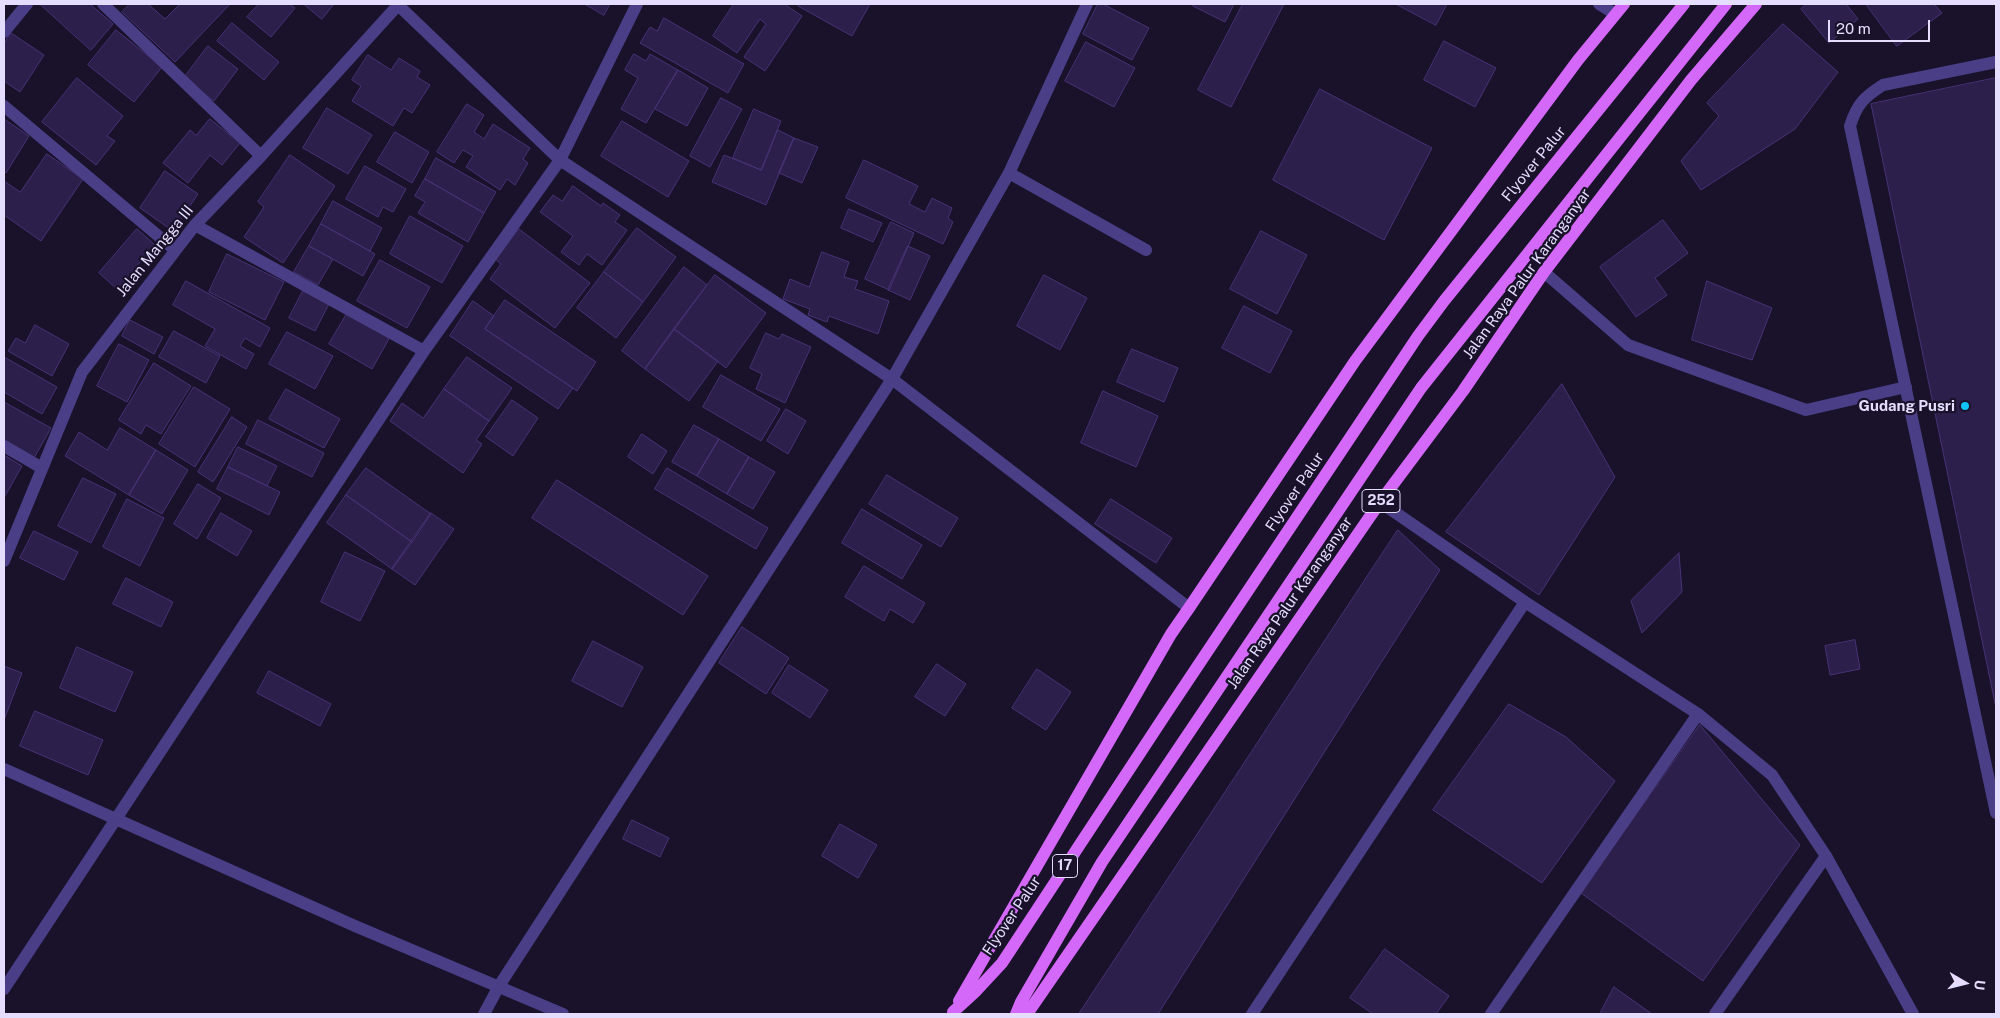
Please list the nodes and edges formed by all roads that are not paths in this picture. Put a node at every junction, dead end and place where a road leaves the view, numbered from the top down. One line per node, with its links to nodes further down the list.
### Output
1 (27, 4): 12 (street)
2 (103, 4): 15 (street)
3 (398, 4): 15 (street, Jalan Mangga III); 16 (street)
4 (637, 4): 16 (street)
5 (1087, 4): 17 (street)
6 (1599, 4): 11 (street)
7 (1624, 4): 11 (main road)
8 (1684, 4): 39 (main road, Flyover Palur / 17)
9 (1726, 4): 32 (main road, 252)
10 (1756, 4): 21 (main road, Jalan Raya Palur Karanganyar / 252)
11 (1615, 14): 30 (main road)
12 (4, 32)
13 (1996, 62): 24 (street)
14 (4, 106): 19 (street)
15 (261, 156): 18 (street, Jalan Mangga III)
16 (560, 160): 22 (street); 23 (street)
17 (1008, 173): 20 (street); 23 (street)
18 (195, 225): 19 (street, Jalan Mangga III); 22 (street)
19 (175, 250): 26 (street, Jalan Mangga III)
20 (1146, 250)
21 (1544, 272): 24 (street); 27 (main road, Jalan Raya Palur Karanganyar / 252)
22 (424, 351): 35 (street)
23 (892, 379): 30 (street); 37 (street)
24 (1906, 388): 34 (street)
25 (4, 446): 26 (street)
26 (42, 468): 28 (street, Jalan Mangga III)
27 (1380, 502): 29 (street); 43 (main road, Jalan Raya Palur Karanganyar / 252)
28 (4, 561)
29 (1525, 602): 31 (street); 44 (street)
30 (1189, 608): 39 (main road)
31 (1698, 714): 36 (street); 45 (street)
32 (1191, 729): 42 (main road, 17)
33 (4, 769): 35 (street)
34 (1996, 814)
35 (115, 818): 37 (street); 38 (street)
36 (1826, 856): 46 (street); 47 (street)
37 (499, 986): 40 (street); 41 (street)
38 (4, 988)
39 (952, 1013)
40 (484, 1014)
41 (563, 1014)
42 (1016, 1014)
43 (1027, 1014)
44 (1252, 1014)
45 (1490, 1014)
46 (1715, 1014)
47 (1913, 1014)

